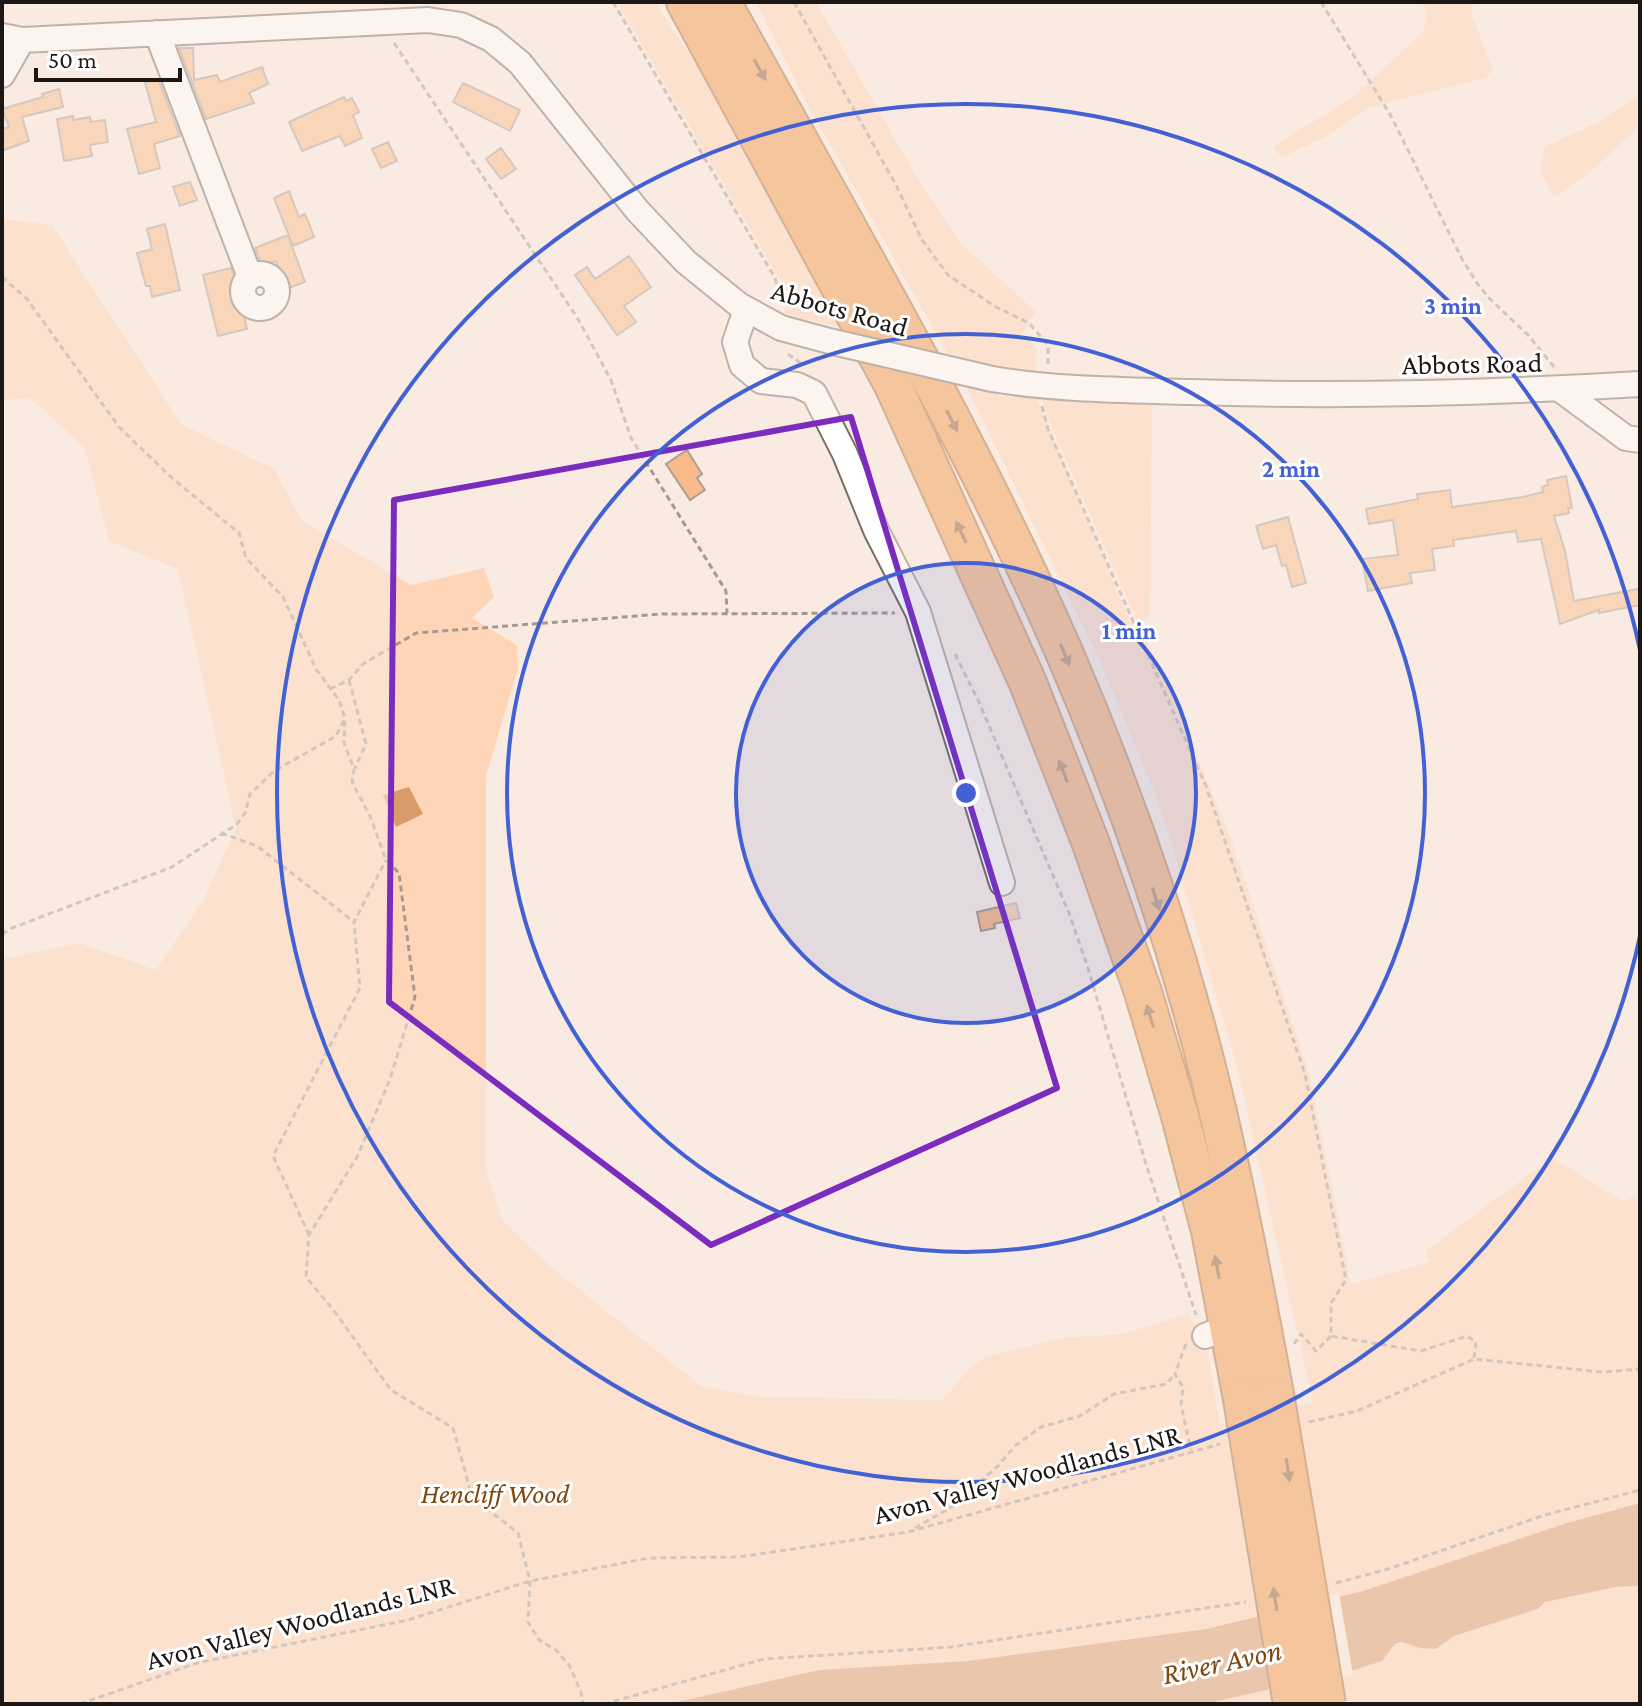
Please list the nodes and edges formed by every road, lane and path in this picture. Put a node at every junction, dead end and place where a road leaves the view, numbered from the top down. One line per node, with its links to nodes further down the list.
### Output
1 (685, 2): 30 (highway, one-way to 1)
2 (722, 2): 36 (highway, one-way to 36)
3 (794, 2): 14 (path)
4 (1321, 2): 16 (path)
5 (380, 22): 6 (street, Abbots Road); 11 (street, Abbots Road); 19 (path)
6 (157, 33): 7 (street, Abbots Road); 10 (street)
7 (12, 38): 8 (street)
8 (2, 75)
9 (2, 277): 21 (path)
10 (250, 277)
11 (746, 310): 14 (street, Abbots Road, bridge); 18 (street)
12 (1640, 372): 15 (street)
13 (1640, 384): 15 (street)
14 (1042, 387): 16 (street, Abbots Road); 31 (path)
15 (1591, 387): 16 (street, Abbots Road)
16 (1561, 390): 17 (street)
17 (1640, 440)
18 (918, 612): 19 (path); 26 (street)
19 (727, 613): 20 (path)
20 (349, 680): 21 (path); 23 (path)
21 (331, 688): 22 (path)
22 (345, 718): 23 (path); 24 (path)
23 (354, 769): 25 (path)
24 (221, 833): 27 (path); 28 (path)
25 (386, 860): 27 (path); 29 (path)
26 (1002, 883)
27 (354, 922): 29 (path)
28 (2, 934)
29 (309, 1235): 42 (path)
30 (1207, 1334): 35 (path); 36 (highway)
31 (1331, 1336): 32 (path); 33 (path)
32 (1292, 1347)
33 (1474, 1359): 34 (path); 37 (path)
34 (1640, 1369)
35 (1175, 1374): 39 (path); 41 (path)
36 (1259, 1396): 48 (highway, one-way to 36, bridge); 49 (highway, one-way to 49, bridge)
37 (1297, 1425)
38 (1221, 1443): 39 (path, Avon Valley Woodlands LNR)
39 (1191, 1450): 41 (path, Avon Valley Woodlands LNR)
40 (1640, 1490): 43 (path)
41 (908, 1532): 42 (path, Avon Valley Woodlands LNR)
42 (530, 1581): 45 (path, Avon Valley Woodlands LNR); 46 (path)
43 (1329, 1584)
44 (1255, 1601): 47 (path)
45 (80, 1704)
46 (583, 1704)
47 (604, 1704)
48 (1292, 1704)
49 (1327, 1704)

